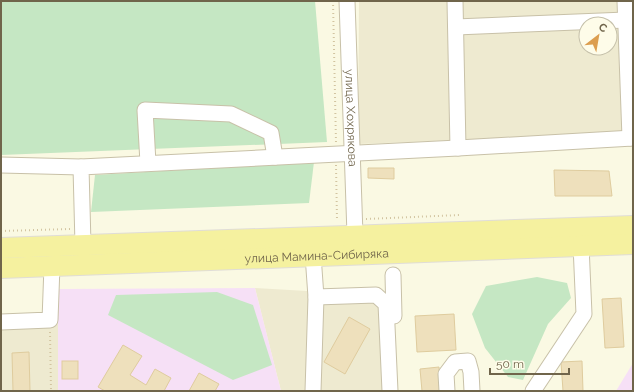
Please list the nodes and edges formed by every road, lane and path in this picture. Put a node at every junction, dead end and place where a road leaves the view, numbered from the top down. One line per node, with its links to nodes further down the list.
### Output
1 (333, 1): 9 (path)
2 (347, 1): 10 (street, улица Хохрякова)
3 (455, 1): 6 (street)
4 (625, 1): 5 (street)
5 (626, 20): 6 (street); 7 (street)
6 (456, 27): 8 (street)
7 (632, 138): 8 (street)
8 (458, 148): 10 (street)
9 (336, 154): 10 (street); 11 (street); 16 (path)
10 (352, 154): 18 (street, улица Хохрякова)
11 (275, 157): 12 (street); 12 (street)
12 (148, 163): 14 (street)
13 (1, 165): 14 (street)
14 (81, 167): 21 (street)
15 (460, 215): 18 (path)
16 (338, 220)
17 (633, 226): 18 (main road, улица Мамина-Сибиряка)
18 (355, 227): 21 (main road, улица Мамина-Сибиряка)
19 (582, 244): 20 (main road, улица Мамина-Сибиряка); 24 (main road, улица Мамина-Сибиряка); 38 (street)
20 (633, 244)
21 (77, 245): 22 (main road, улица Мамина-Сибиряка); 25 (main road)
22 (42, 247): 23 (main road, улица Мамина-Сибиряка); 26 (main road)
23 (1, 248)
24 (313, 255): 25 (main road, улица Мамина-Сибиряка); 29 (street)
25 (72, 265): 26 (main road, улица Мамина-Сибиряка)
26 (48, 266): 27 (main road, улица Мамина-Сибиряка); 30 (street)
27 (1, 268)
28 (393, 274): 35 (street)
29 (316, 297): 33 (street); 34 (street)
30 (50, 320): 31 (street); 32 (path)
31 (1, 322)
32 (51, 391)
33 (313, 391)
34 (390, 391)
35 (398, 391)
36 (447, 391): 37 (street)
37 (472, 391)
38 (532, 391)

